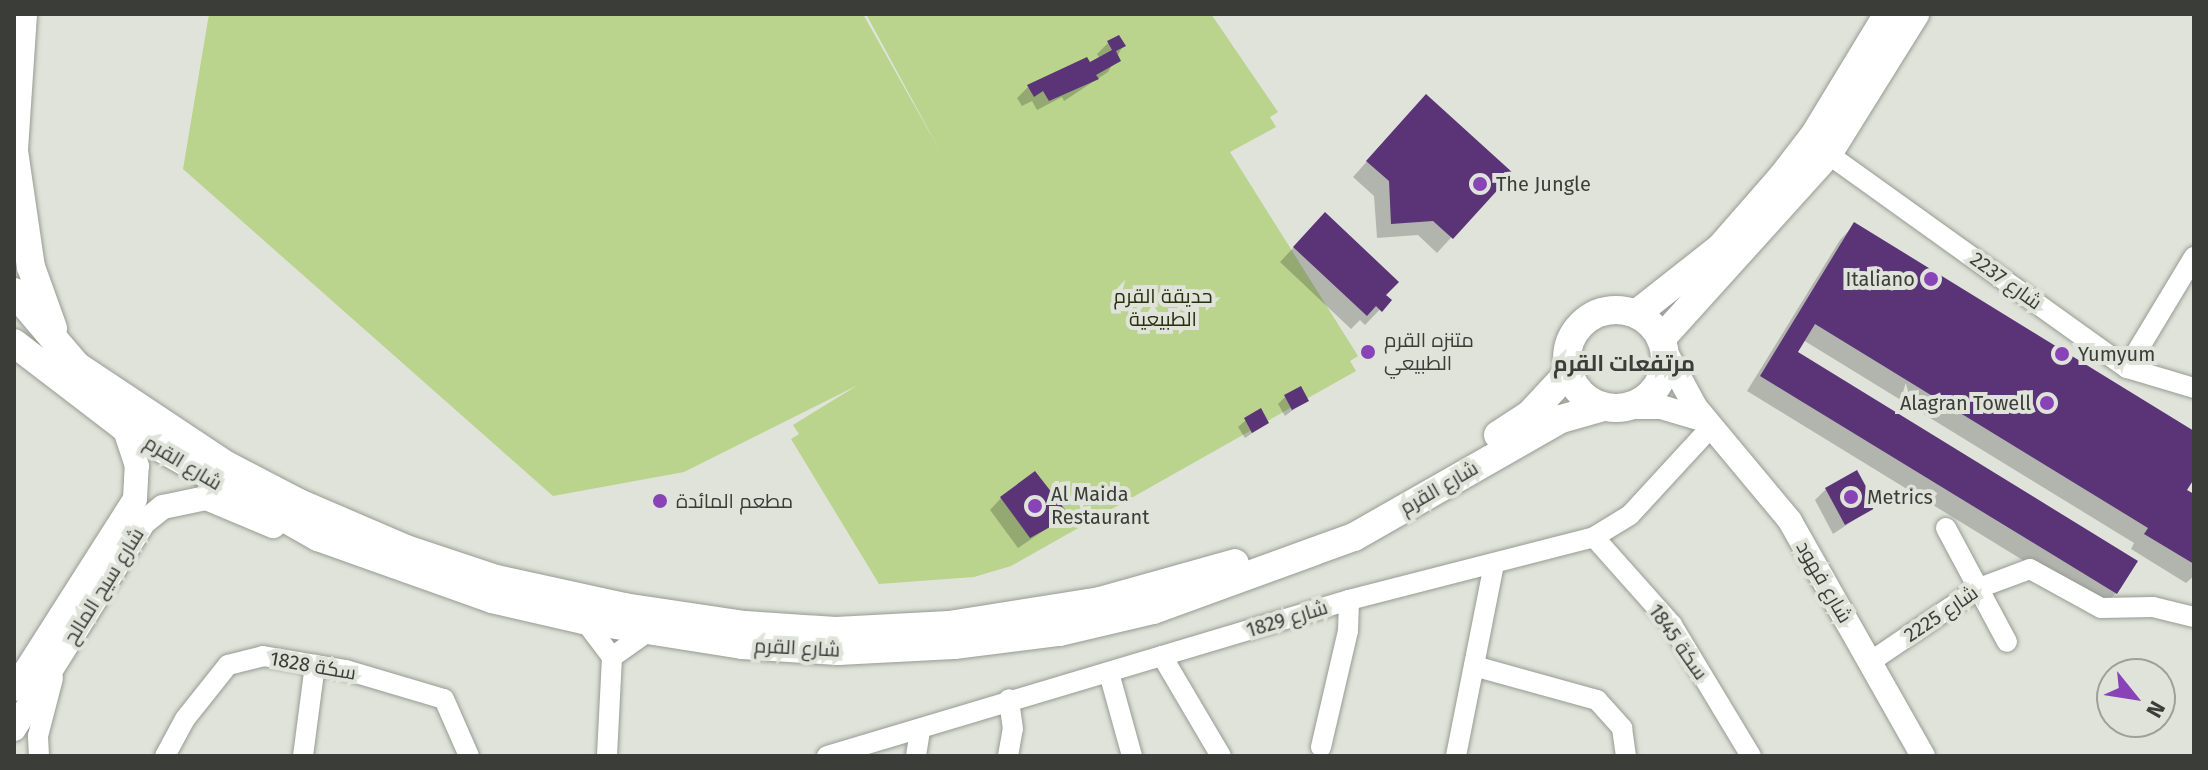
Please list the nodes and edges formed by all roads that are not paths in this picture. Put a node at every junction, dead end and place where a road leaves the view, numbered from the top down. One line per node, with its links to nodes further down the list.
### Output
1 (23, 14): 12 (main road)
2 (1888, 14): 7 (main road)
3 (1915, 14): 4 (main road)
4 (1828, 154): 9 (main road); 11 (street, 2237 شارع)
5 (2194, 257): 11 (street)
6 (14, 292): 12 (main road, شارع القرم)
7 (1636, 314): 9 (main road); 13 (main road)
8 (14, 343): 12 (main road, شارع القرم)
9 (1663, 345): 15 (main road); 16 (street, شارع فهود)
10 (14, 359): 12 (main road)
11 (2127, 368): 14 (street, 2237 شارع)
12 (65, 369): 13 (main road, شارع القرم); 17 (main road, شارع القرم)
13 (1569, 372): 15 (main road)
14 (2194, 388)
15 (1616, 407): 16 (street); 26 (main road, شارع القرم)
16 (1709, 424): 20 (street, 1829 شارع); 31 (street, شارع فهود)
17 (124, 427): 19 (main road, شارع القرم); 35 (street, شارع سيح المالح)
18 (1946, 528): 22 (street)
19 (318, 537): 25 (main road, شارع القرم); 28 (street, شارع سيح المالح)
20 (1594, 537): 21 (street, 1829 شارع); 53 (street, 1845 سكة)
21 (1494, 564): 23 (street, 1829 شارع); 33 (street)
22 (1979, 588): 24 (street, شارع 2225); 27 (street); 31 (street, شارع 2225)
23 (1349, 600): 29 (street, 1829 شارع); 39 (street)
24 (2194, 617)
25 (584, 620): 26 (main road, شارع القرم); 30 (street)
26 (649, 631): 30 (street)
27 (2007, 642)
28 (65, 648): 37 (street, شارع سيح المالح); 41 (street)
29 (1162, 656): 34 (street, 1829 شارع); 50 (street)
30 (612, 657): 45 (street)
31 (1870, 662): 54 (street, شارع فهود)
32 (315, 665): 42 (street, سكة 1828); 43 (street); 44 (street, سكة 1828)
33 (1474, 666): 51 (street); 52 (street)
34 (1109, 673): 36 (street, 1829 شارع); 49 (street)
35 (14, 689)
36 (1009, 699): 38 (street, 1829 شارع); 48 (street)
37 (14, 729)
38 (920, 731): 46 (street, 1829 شارع); 47 (street)
39 (1321, 747)
40 (25, 756): 41 (street)
41 (36, 756)
42 (165, 756)
43 (303, 756)
44 (469, 756)
45 (607, 756)
46 (827, 756)
47 (916, 756)
48 (1008, 756)
49 (1132, 756)
50 (1221, 756)
51 (1456, 756)
52 (1626, 756)
53 (1751, 756)
54 (1923, 756)

